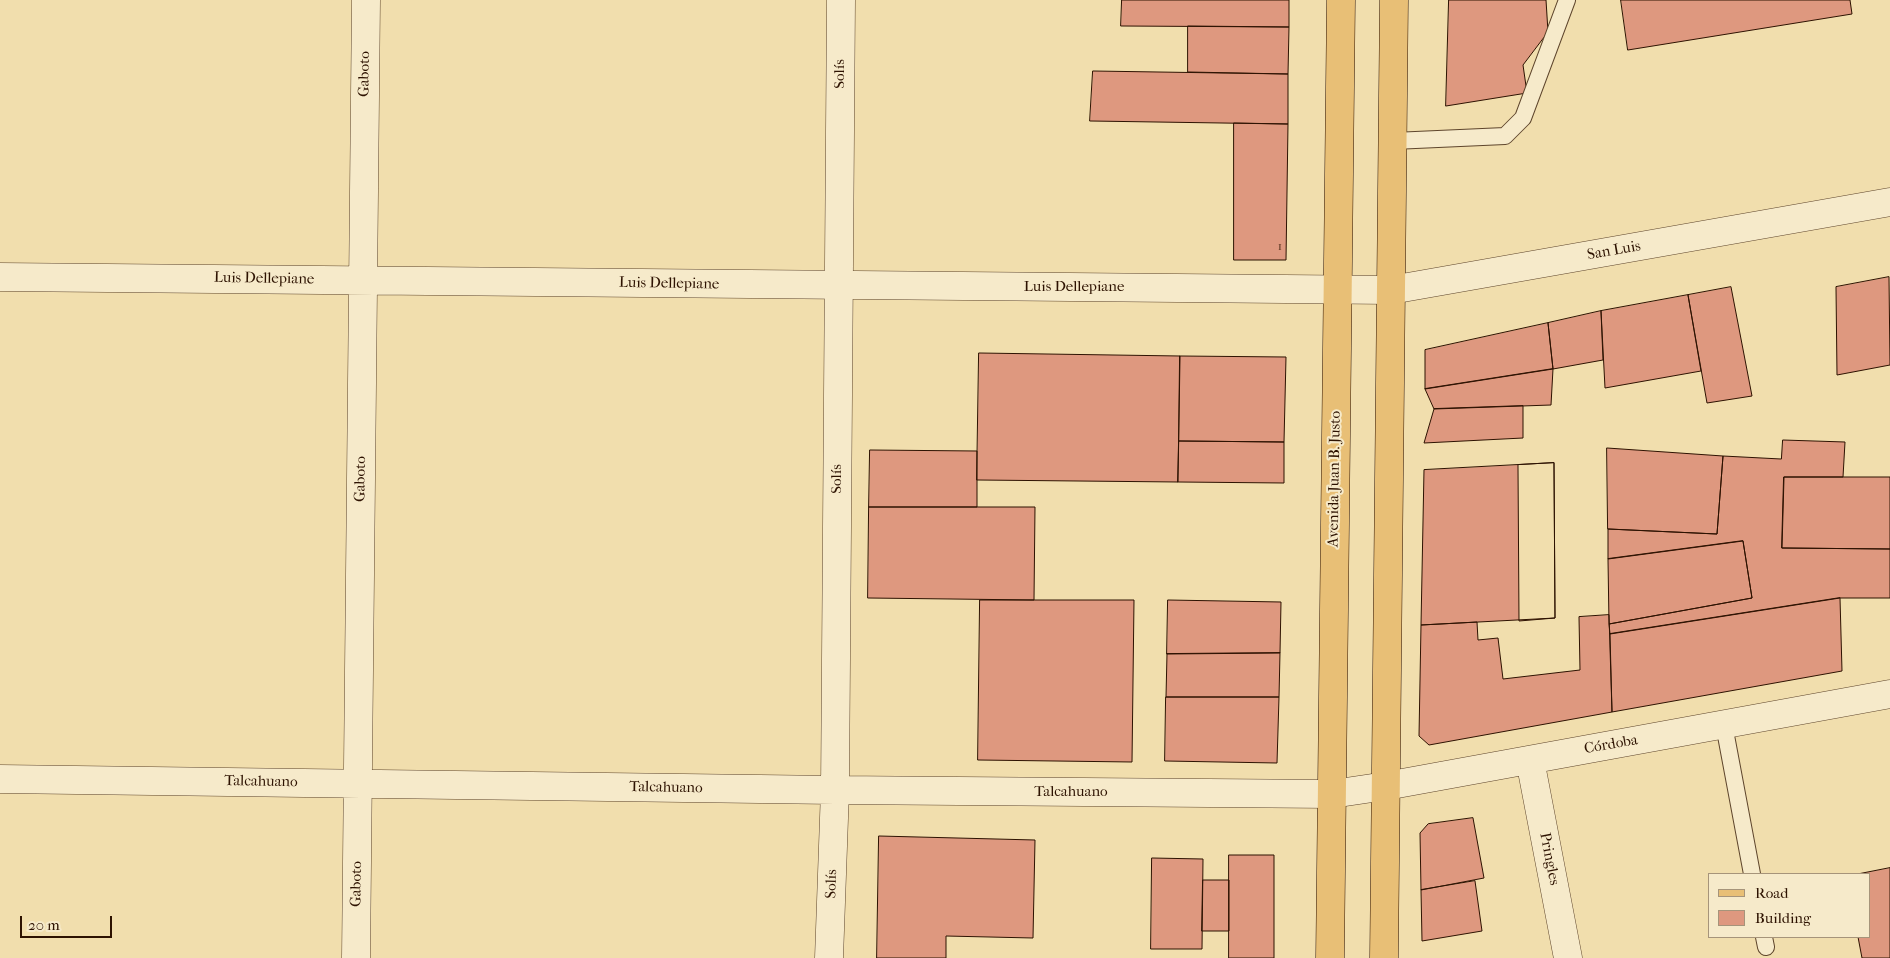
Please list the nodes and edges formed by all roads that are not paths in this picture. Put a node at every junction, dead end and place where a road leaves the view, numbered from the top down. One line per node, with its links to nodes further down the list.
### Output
1 (366, 0): 9 (street, Gaboto)
2 (841, 0): 10 (street, Solís)
3 (1341, 0): 11 (main road, Avenida Juan B. Justo)
4 (1394, 0): 6 (main road)
5 (1567, 0): 6 (lane)
6 (1393, 141): 12 (main road)
7 (1890, 202): 12 (street, San Luis)
8 (0, 277): 9 (street, Luis Dellepiane)
9 (363, 280): 10 (street, Luis Dellepiane); 17 (street, Gaboto)
10 (838, 285): 11 (street, Luis Dellepiane); 19 (street, Solís)
11 (1337, 290): 12 (street, San Luis); 20 (main road, Avenida Juan B. Justo)
12 (1391, 290): 18 (main road)
13 (1890, 694): 14 (street, Córdoba)
14 (1724, 724): 15 (street, Córdoba); 21 (lane)
15 (1530, 760): 18 (street, Córdoba); 26 (street, Pringles)
16 (0, 779): 17 (street, Talcahuano)
17 (358, 784): 19 (street, Talcahuano); 22 (street, Gaboto)
18 (1386, 786): 20 (street, Córdoba); 25 (main road)
19 (835, 790): 20 (street, Talcahuano); 23 (street, Solís)
20 (1332, 794): 24 (main road, Avenida Juan B. Justo)
21 (1752, 873)
22 (356, 958)
23 (829, 958)
24 (1330, 958)
25 (1384, 958)
26 (1568, 958)

